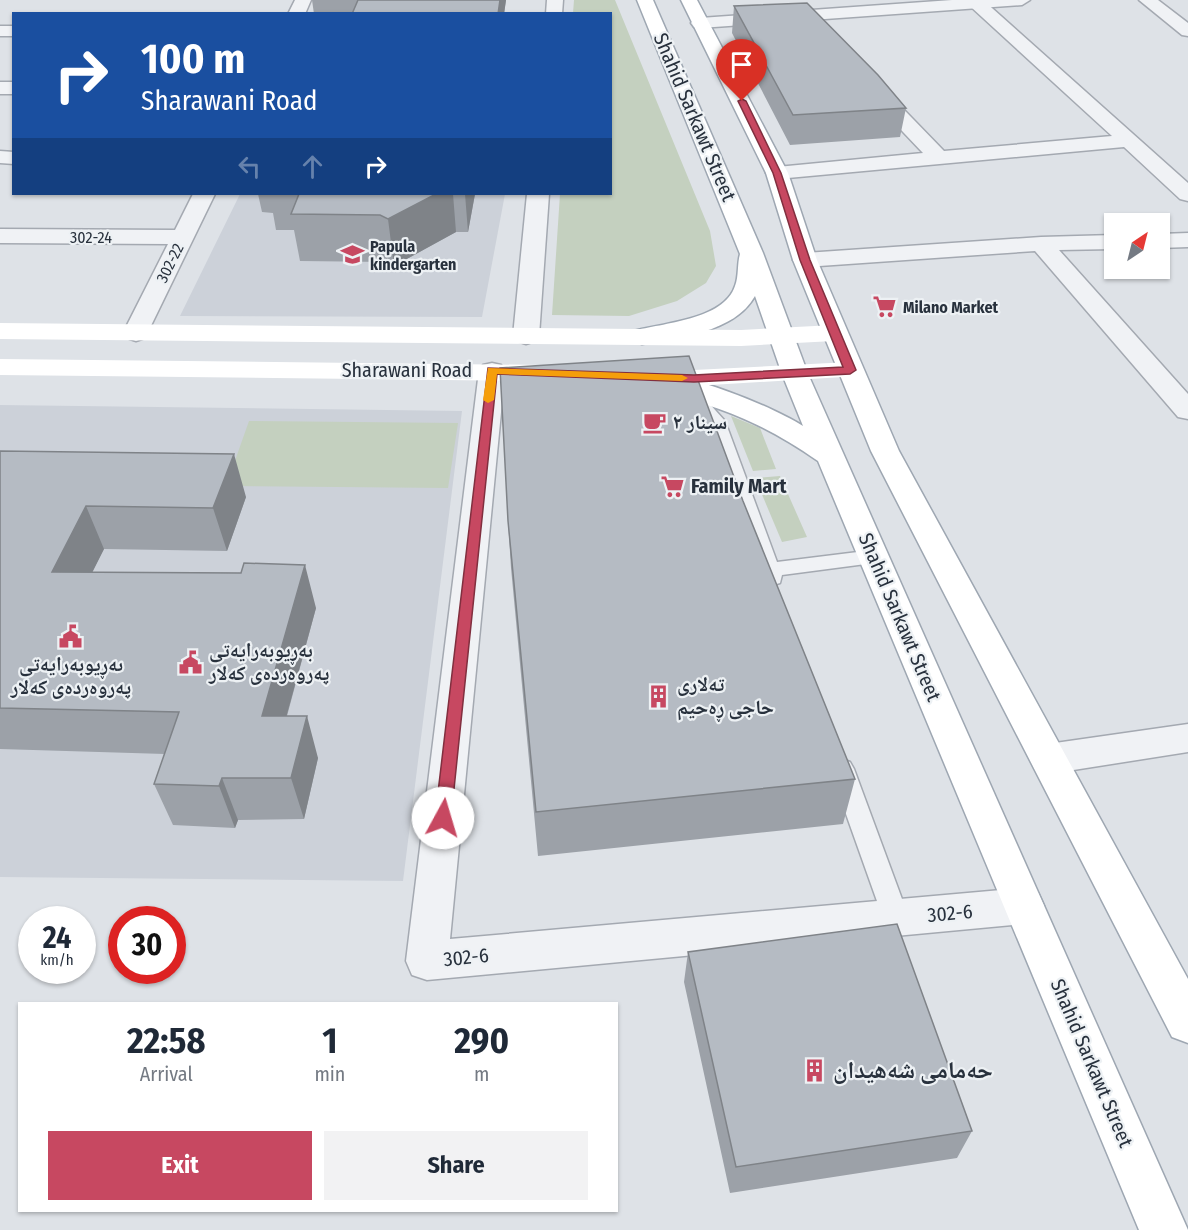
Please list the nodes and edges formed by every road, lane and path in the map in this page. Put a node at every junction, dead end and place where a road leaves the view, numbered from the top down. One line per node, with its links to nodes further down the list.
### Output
1 (645, 0): 9 (main road, Shahid Sarkawt Street)
2 (1022, 0): 4 (street)
3 (1147, 0): 7 (street)
4 (977, 3): 6 (street); 11 (street)
5 (694, 12): 6 (street); 9 (main road, Shahid Sarkawt Street)
6 (804, 16): 8 (street)
7 (1188, 31)
8 (820, 33)
9 (698, 67): 13 (main road, Shahid Sarkawt Street); 23 (main road, Shahid Sarkawt Street)
10 (860, 74): 12 (street)
11 (1126, 141): 12 (street); 14 (street)
12 (939, 158): 13 (street)
13 (777, 173): 24 (main road, Shahid Sarkawt Street)
14 (1188, 194)
15 (203, 195): 18 (street, 302-22)
16 (538, 195): 28 (street)
17 (0, 236): 18 (street, 302-24)
18 (182, 237): 26 (street, 302-22)
19 (1188, 240): 20 (street)
20 (1170, 241)
21 (1104, 242): 22 (street)
22 (1041, 244): 24 (street); 37 (street)
23 (751, 253): 29 (main road); 30 (main road, Shahid Sarkawt Street)
24 (805, 260): 27 (main road, Shahid Sarkawt Street)
25 (0, 331): 26 (main road, Sharawani Road)
26 (136, 333): 28 (main road, Sharawani Road)
27 (834, 333): 30 (main road, Sharawani Road); 32 (main road, Shahid Sarkawt Street)
28 (526, 336): 29 (main road, Sharawani Road)
29 (642, 336): 30 (main road, Sharawani Road)
30 (781, 336): 35 (main road, Shahid Sarkawt Street)
31 (0, 367): 33 (main road, Sharawani Road)
32 (850, 370): 35 (main road); 44 (main road, Shahid Sarkawt Street)
33 (492, 371): 34 (main road, Sharawani Road); 46 (street, 302-6)
34 (572, 374)
35 (795, 374): 36 (main road); 38 (main road, Shahid Sarkawt Street)
36 (686, 388): 38 (main road); 40 (lane)
37 (1188, 411)
38 (831, 457): 39 (main road, Shahid Sarkawt Street)
39 (874, 557): 40 (lane); 45 (main road, Shahid Sarkawt Street)
40 (770, 570): 41 (lane)
41 (778, 592)
42 (1188, 738): 44 (street)
43 (835, 750): 46 (lane)
44 (1048, 759): 47 (main road, Shahid Sarkawt Street)
45 (1024, 906): 46 (street, 302-6); 48 (main road, Shahid Sarkawt Street)
46 (896, 918)
47 (1188, 1022)
48 (1164, 1230)

